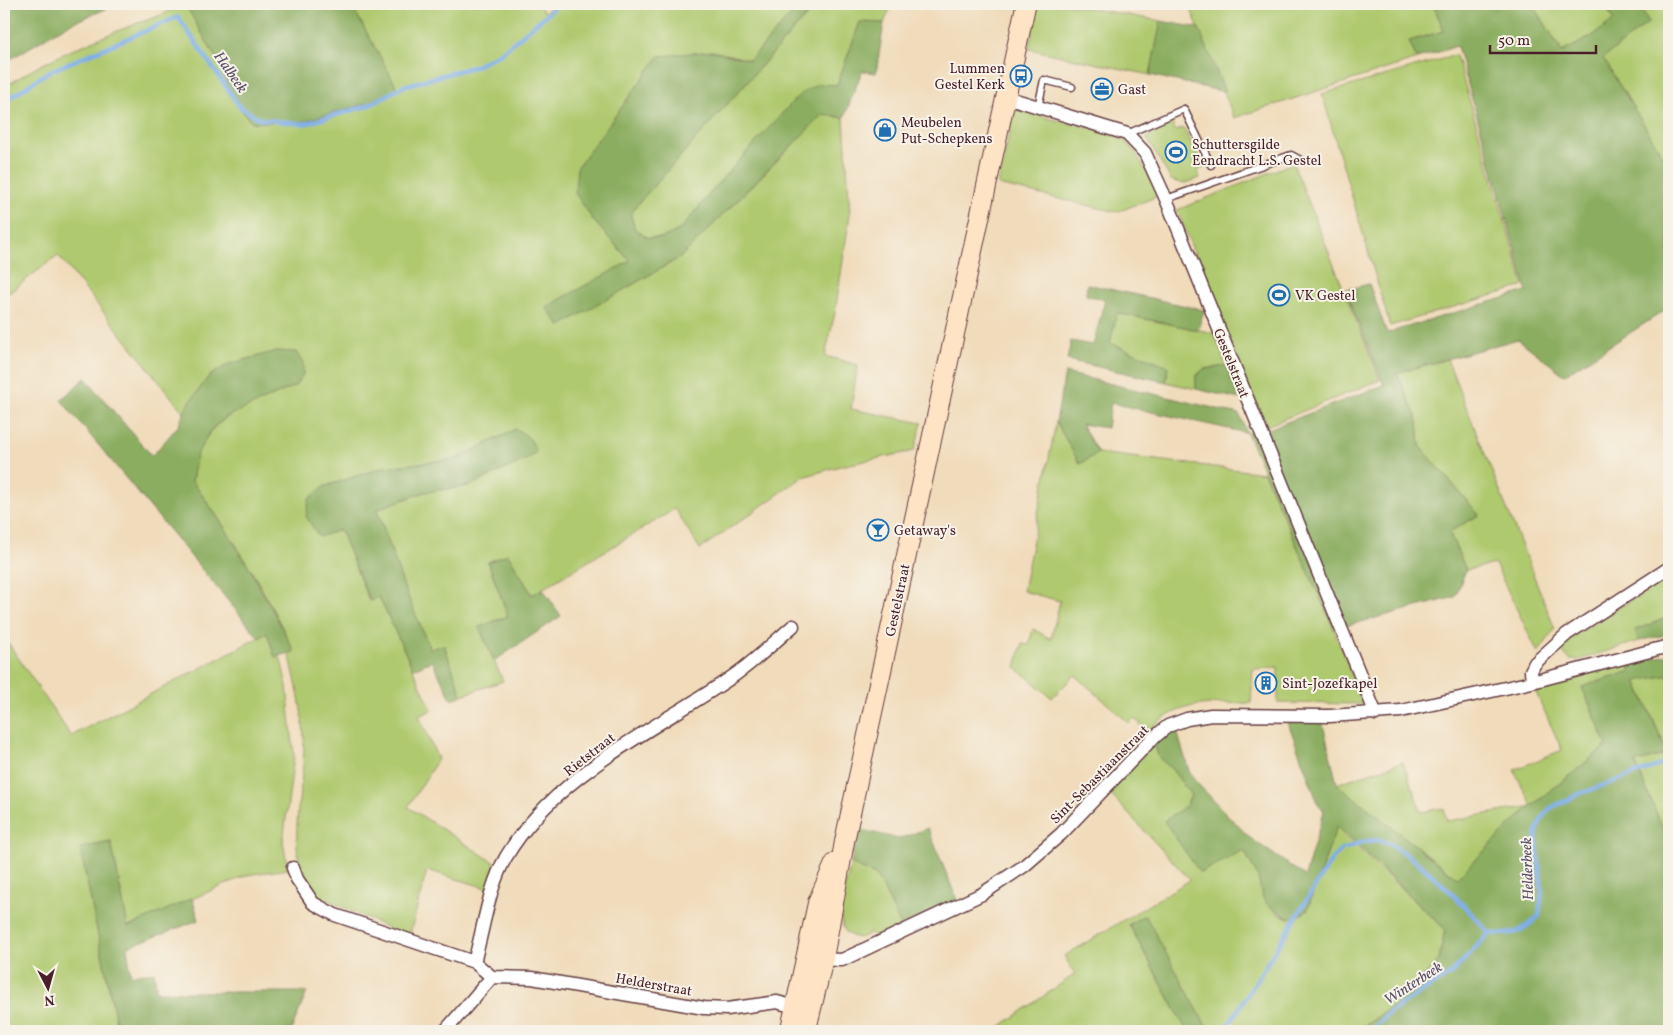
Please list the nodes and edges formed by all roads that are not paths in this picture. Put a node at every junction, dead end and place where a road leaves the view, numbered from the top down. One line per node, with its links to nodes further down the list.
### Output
1 (1026, 4): 3 (main road, Gestelstraat)
2 (1072, 87): 4 (lane)
3 (1006, 97): 4 (street, Gestelstraat); 15 (main road, Gestelstraat)
4 (1038, 107): 5 (street, Gestelstraat)
5 (1127, 134): 7 (lane); 8 (street, Gestelstraat)
6 (1302, 161): 8 (lane)
7 (1212, 165)
8 (1166, 199): 13 (street, Gestelstraat)
9 (1669, 568): 12 (street)
10 (793, 626): 16 (street, Rietstraat)
11 (1669, 646): 12 (street, Sint-Sebastiaanstraat)
12 (1532, 682): 13 (street, Sint-Sebastiaanstraat)
13 (1376, 714): 15 (street, Sint-Sebastiaanstraat)
14 (293, 868): 16 (street)
15 (814, 959): 18 (main road, Gestelstraat)
16 (474, 962): 17 (street)
17 (492, 977): 18 (street, Helderstraat); 19 (street)
18 (803, 1009): 20 (main road, Gestelstraat); 21 (main road, Gestelstraat)
19 (445, 1031)
20 (790, 1031)
21 (806, 1031)

